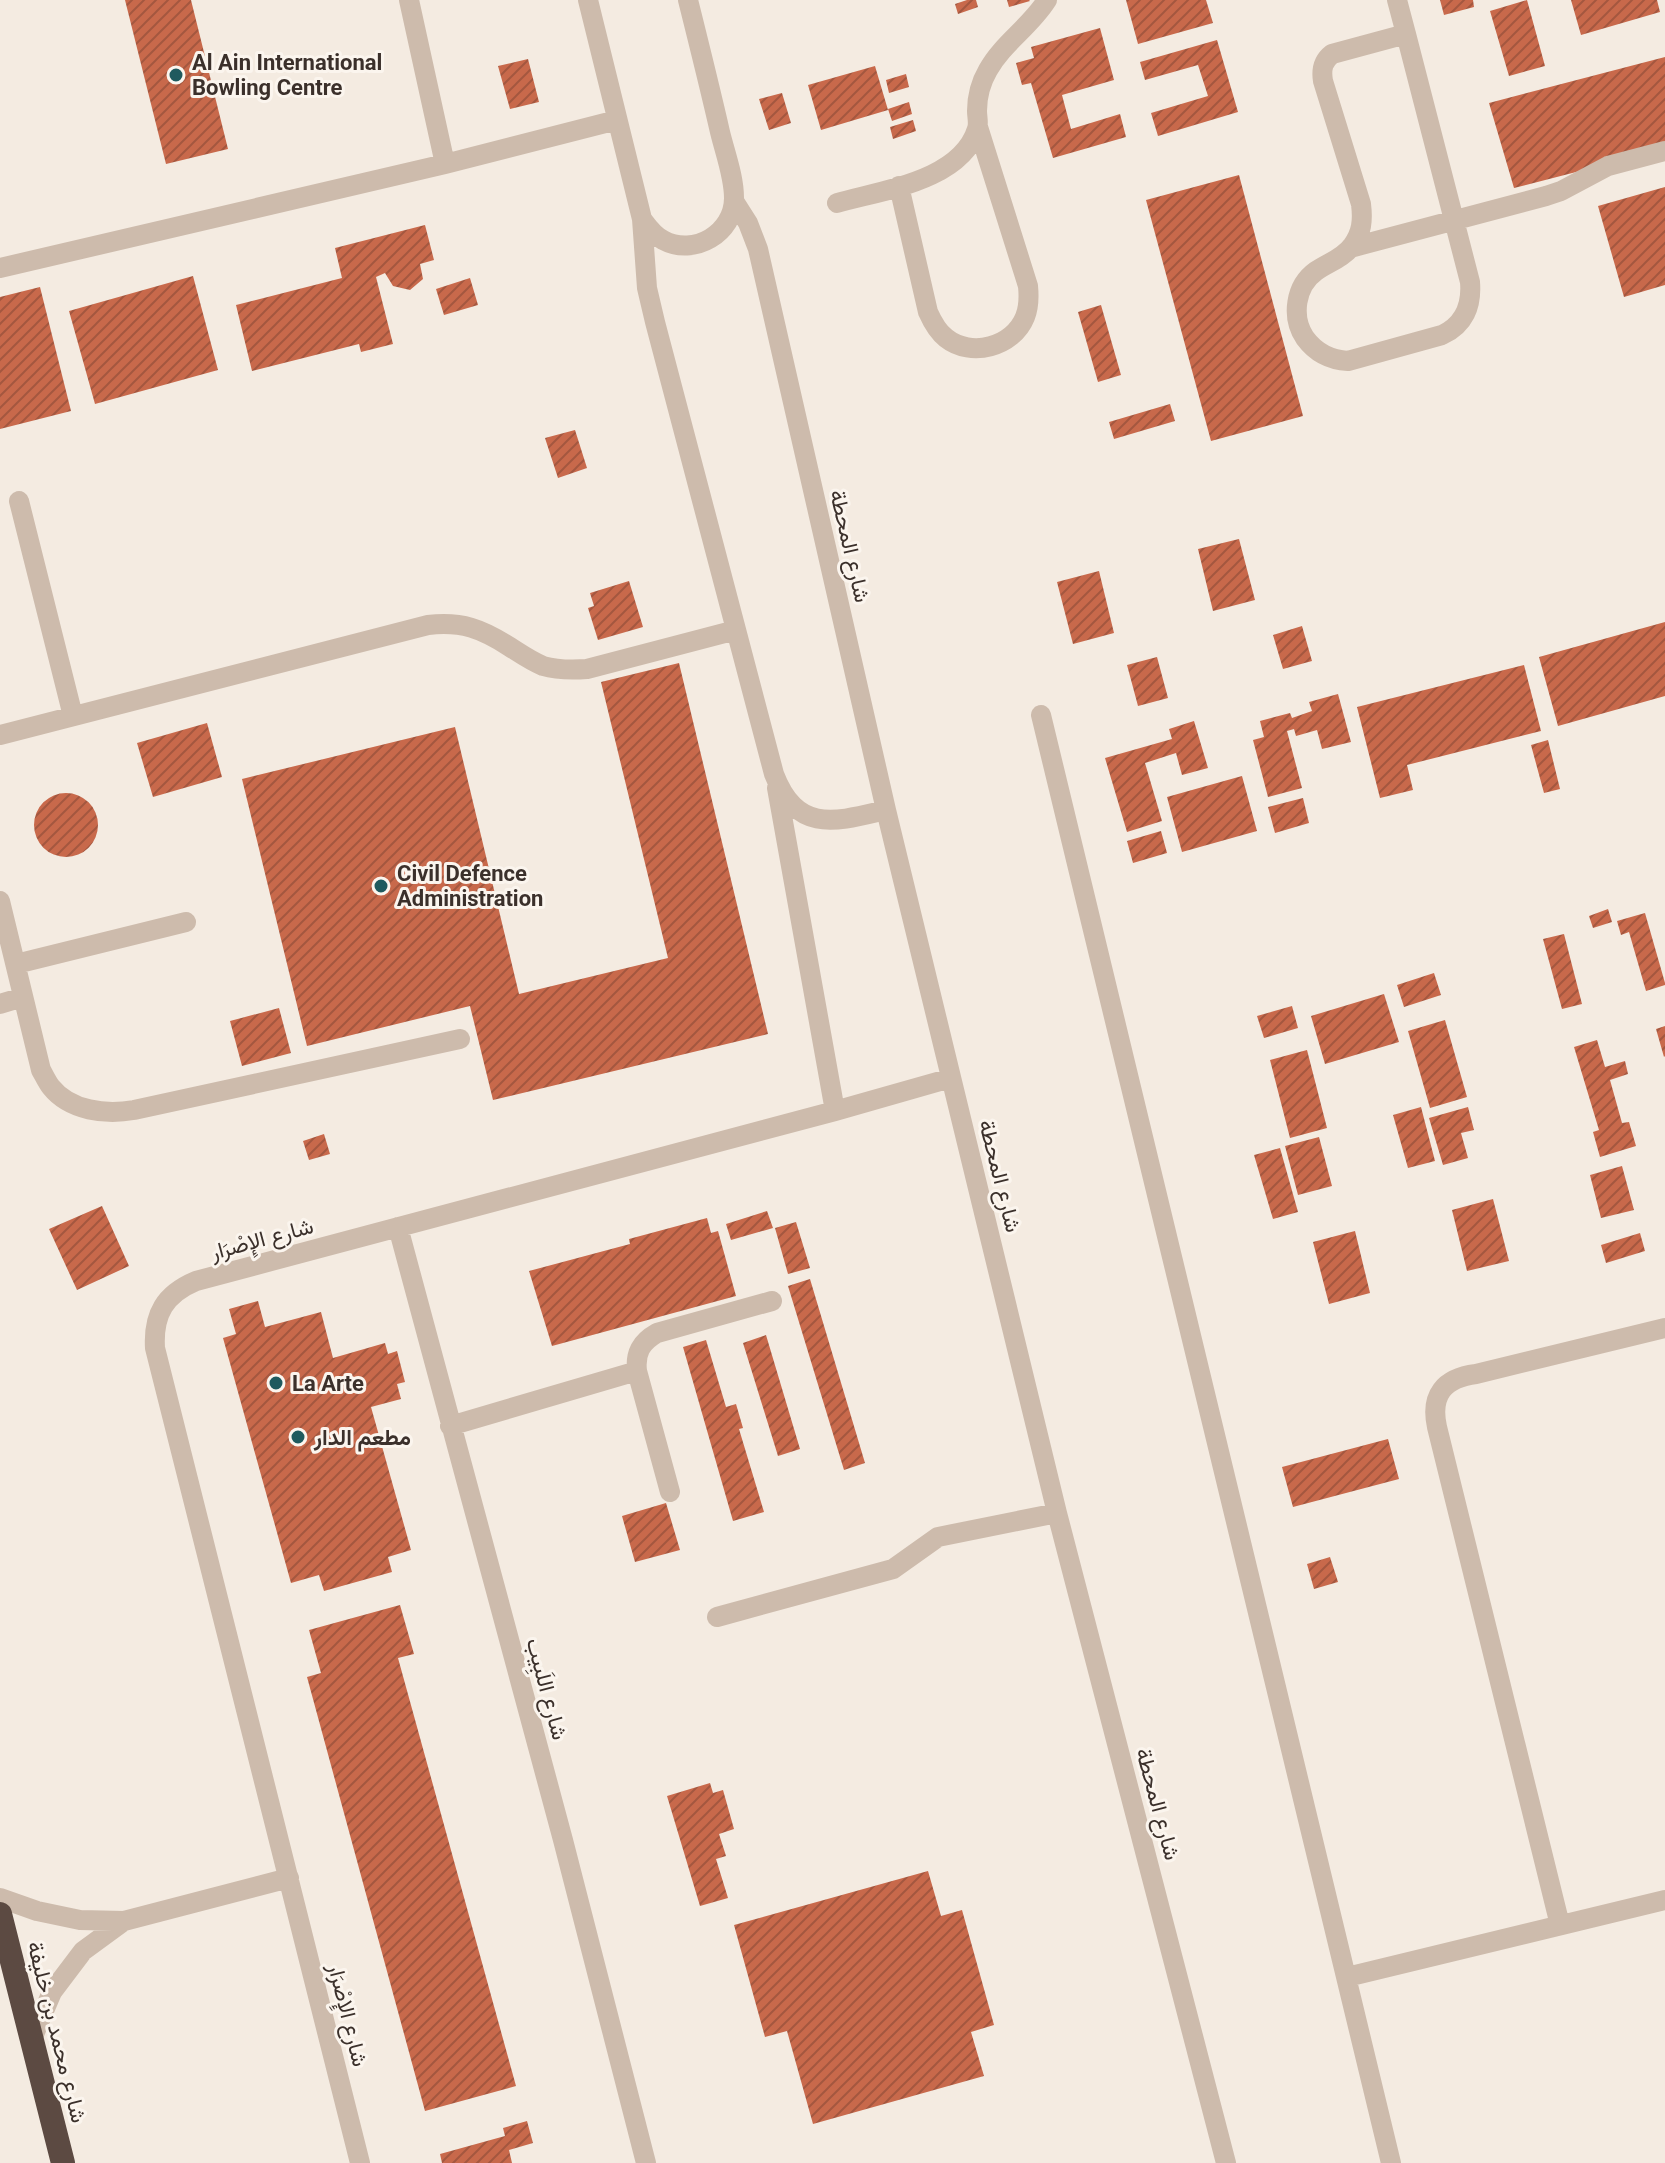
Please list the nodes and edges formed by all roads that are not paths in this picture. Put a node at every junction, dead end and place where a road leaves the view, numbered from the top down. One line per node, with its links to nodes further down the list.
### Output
1 (409, 0): 10 (lane)
2 (588, 0): 7 (lane)
3 (688, 0): 12 (lane, شارع المحطة)
4 (1047, 0): 8 (lane)
5 (1397, 0): 6 (lane)
6 (1406, 34): 15 (lane); 16 (lane)
7 (617, 120): 10 (lane); 14 (lane)
8 (978, 127): 11 (lane); 11 (lane)
9 (1665, 151): 15 (lane)
10 (445, 164): 17 (lane)
11 (899, 186): 13 (lane)
12 (734, 201): 14 (lane); 24 (lane, شارع المحطة)
13 (837, 203)
14 (642, 219): 19 (lane)
15 (1454, 221): 16 (lane); 16 (lane)
16 (1350, 248)
17 (0, 268)
18 (19, 501): 21 (lane)
19 (736, 630): 21 (lane); 23 (lane)
20 (1041, 715): 48 (lane)
21 (73, 716): 22 (lane)
22 (0, 735)
23 (774, 774): 24 (lane); 33 (lane)
24 (886, 810): 32 (lane, شارع المحطة)
25 (0, 901): 27 (lane)
26 (186, 922): 28 (lane)
27 (4, 933): 28 (lane)
28 (16, 964): 29 (lane)
29 (23, 997): 30 (lane); 31 (lane)
30 (0, 1004)
31 (460, 1039)
32 (951, 1078): 33 (lane, شارع الإِصْرَار); 40 (lane, شارع المحطة)
33 (835, 1111): 34 (lane, شارع الإِصْرَار)
34 (398, 1227): 38 (lane, شارع اللَبِيب); 42 (lane, شارع الإِصْرَار)
35 (772, 1301): 37 (lane)
36 (1665, 1328): 47 (lane)
37 (637, 1371): 38 (lane); 39 (lane)
38 (450, 1426): 52 (lane, شارع اللَبِيب)
39 (670, 1492)
40 (1057, 1513): 41 (lane); 53 (lane, شارع المحطة)
41 (717, 1617)
42 (289, 1878): 46 (lane); 51 (lane, شارع الإِصْرَار)
43 (0, 1898): 46 (lane)
44 (1665, 1900): 47 (lane)
45 (0, 1914): 49 (highway, شارع محمد بن خليفة)
46 (124, 1921): 49 (lane)
47 (1560, 1925): 48 (lane)
48 (1347, 1977): 54 (lane)
49 (32, 2039): 50 (highway, شارع محمد بن خليفة)
50 (63, 2163)
51 (360, 2163)
52 (646, 2163)
53 (1226, 2163)
54 (1391, 2163)

